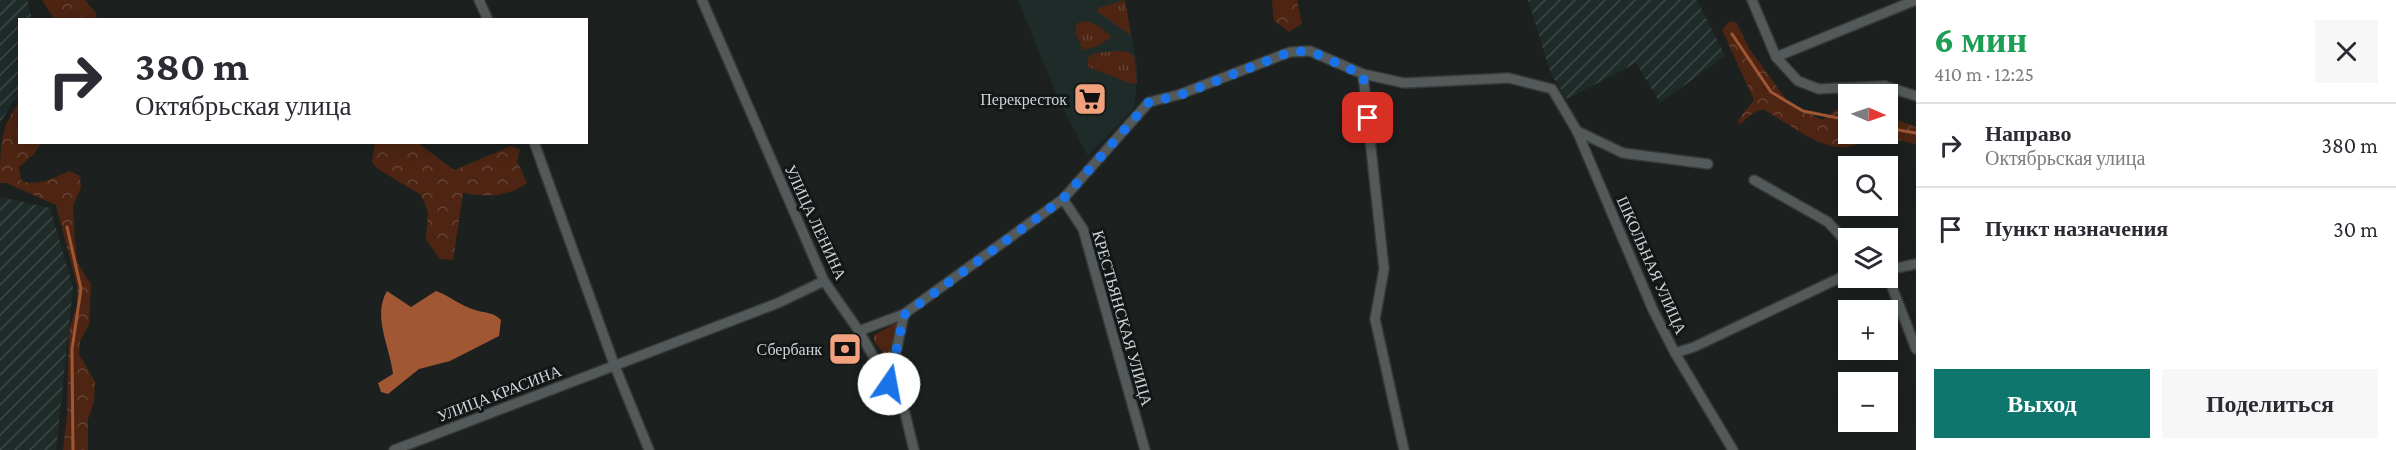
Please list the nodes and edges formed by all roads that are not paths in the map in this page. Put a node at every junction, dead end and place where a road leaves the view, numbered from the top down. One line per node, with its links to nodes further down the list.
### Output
1 (479, 0): 5 (street)
2 (702, 0): 18 (street, УЛИЦА ЛЕНИНА)
3 (1752, 0): 6 (street)
4 (1916, 0): 6 (street)
5 (487, 18)
6 (1776, 57): 8 (street)
7 (1363, 75): 9 (street, ШКОЛЬНАЯ УЛИЦА); 13 (street); 30 (street)
8 (1916, 96)
9 (1578, 131): 11 (street); 23 (street, ШКОЛЬНАЯ УЛИЦА)
10 (535, 144): 24 (street)
11 (1708, 164)
12 (1754, 180): 14 (street)
13 (1063, 199): 20 (street); 29 (street, КРЕСТЬЯНСКАЯ УЛИЦА)
14 (1838, 233)
15 (1916, 264): 16 (street)
16 (1898, 269)
17 (1838, 279): 23 (street)
18 (824, 281): 21 (street, УЛИЦА ЛЕНИНА); 24 (street, УЛИЦА КРАСИНА)
19 (1893, 288): 22 (street)
20 (904, 315): 21 (street); 25 (street)
21 (860, 331): 25 (street, УЛИЦА ЛЕНИНА)
22 (1916, 349)
23 (1675, 353): 31 (street, ШКОЛЬНАЯ УЛИЦА)
24 (614, 364): 26 (street, УЛИЦА КРАСИНА); 27 (street)
25 (889, 384): 28 (street, УЛИЦА ЛЕНИНА)
26 (394, 450)
27 (649, 450)
28 (914, 450)
29 (1145, 450)
30 (1404, 450)
31 (1733, 450)

